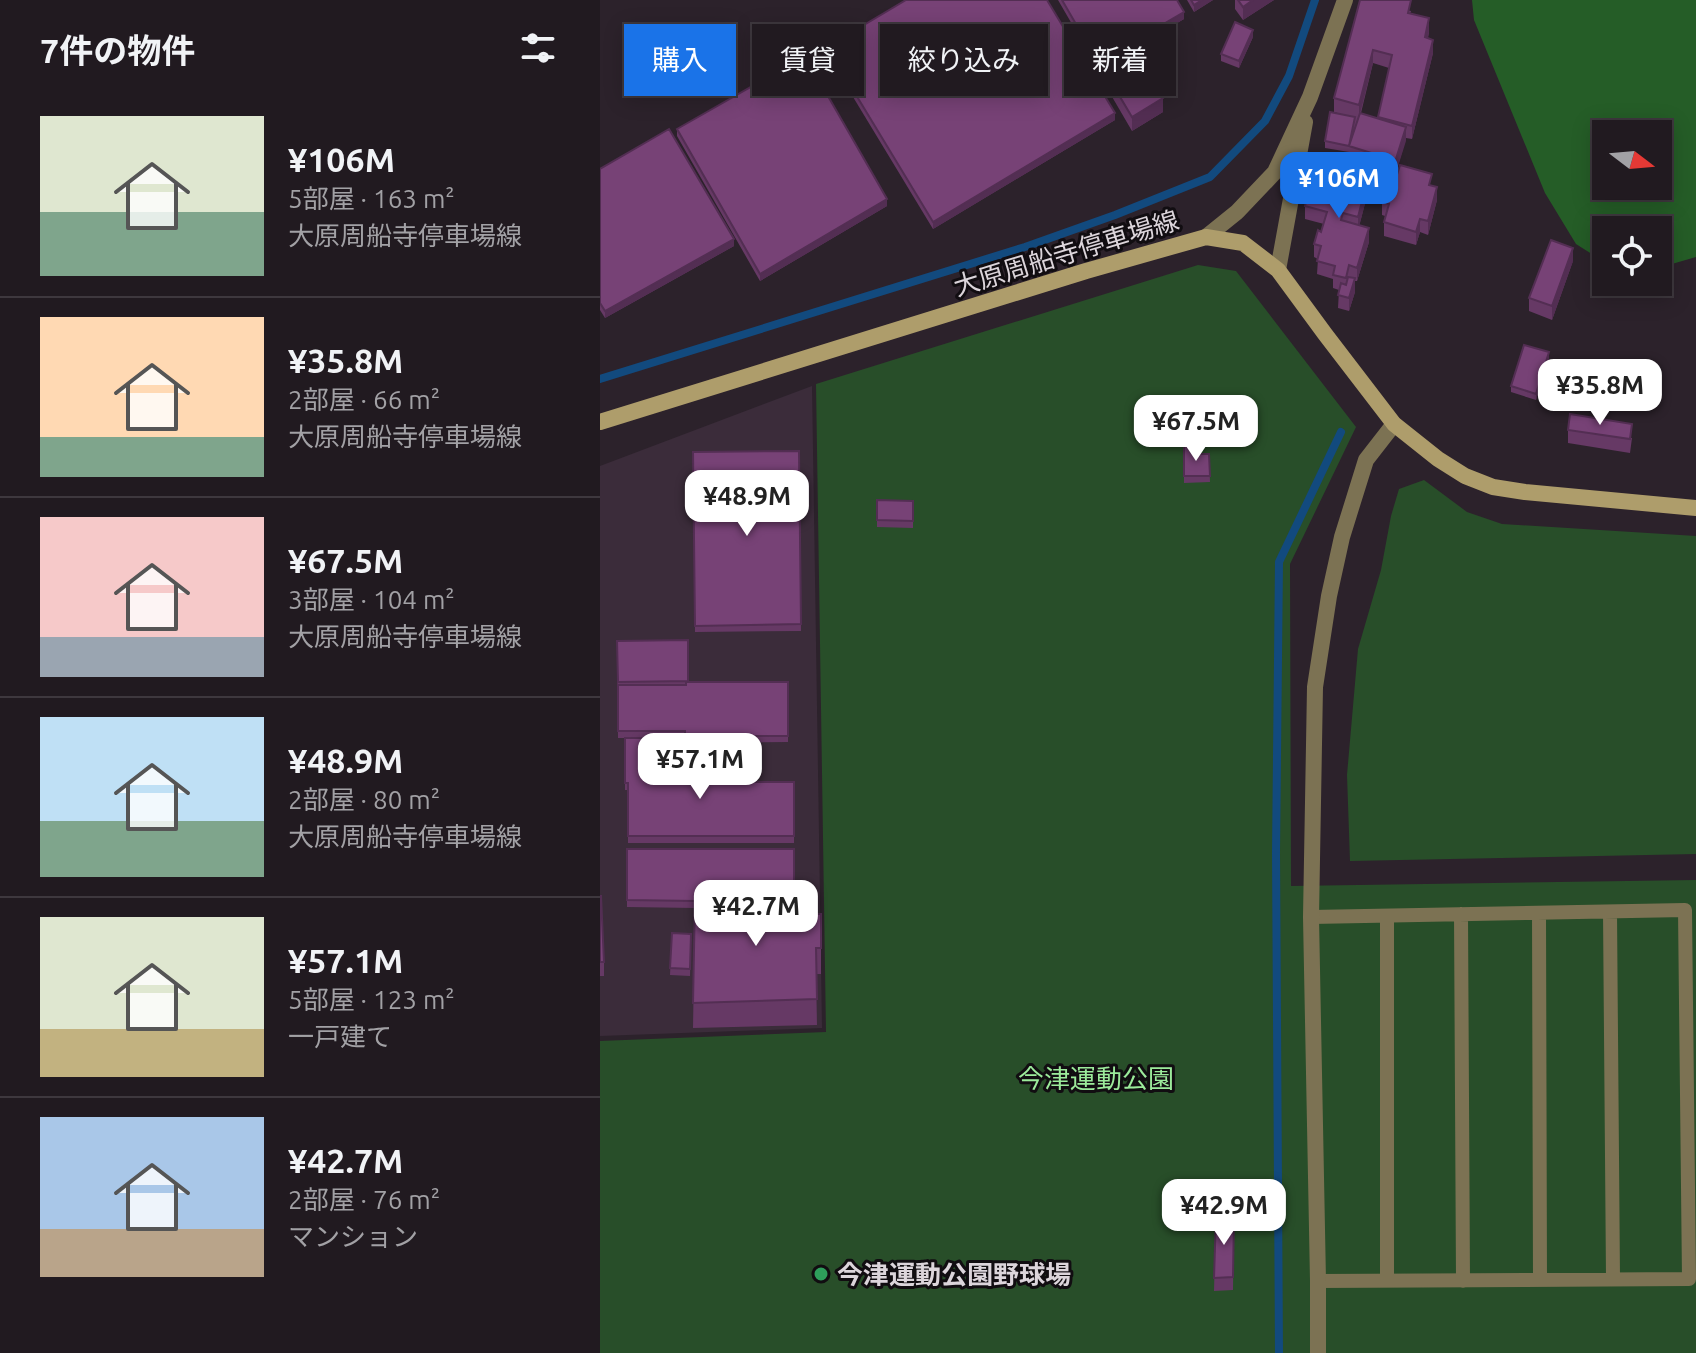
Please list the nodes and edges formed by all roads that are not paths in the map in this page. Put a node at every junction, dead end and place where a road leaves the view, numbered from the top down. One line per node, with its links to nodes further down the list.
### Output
1 (1345, 0): 2 (street)
2 (1310, 97): 3 (street); 4 (street)
3 (1206, 237): 4 (main road, 大原周船寺停車場線); 5 (main road, 大原周船寺停車場線)
4 (1278, 270): 6 (main road, 大原周船寺停車場線)
5 (600, 422)
6 (1394, 424): 7 (main road, 大原周船寺停車場線); 12 (street)
7 (1696, 508)
8 (1610, 912): 9 (lane); 13 (lane); 13 (lane)
9 (1539, 913): 10 (lane); 14 (lane)
10 (1461, 914): 11 (lane); 17 (lane)
11 (1387, 916): 12 (lane); 16 (lane)
12 (1311, 917): 15 (street)
13 (1613, 1279): 14 (lane)
14 (1540, 1280): 17 (lane)
15 (1318, 1281): 16 (lane); 18 (street)
16 (1387, 1281): 17 (lane)
17 (1463, 1281)
18 (1318, 1353)

